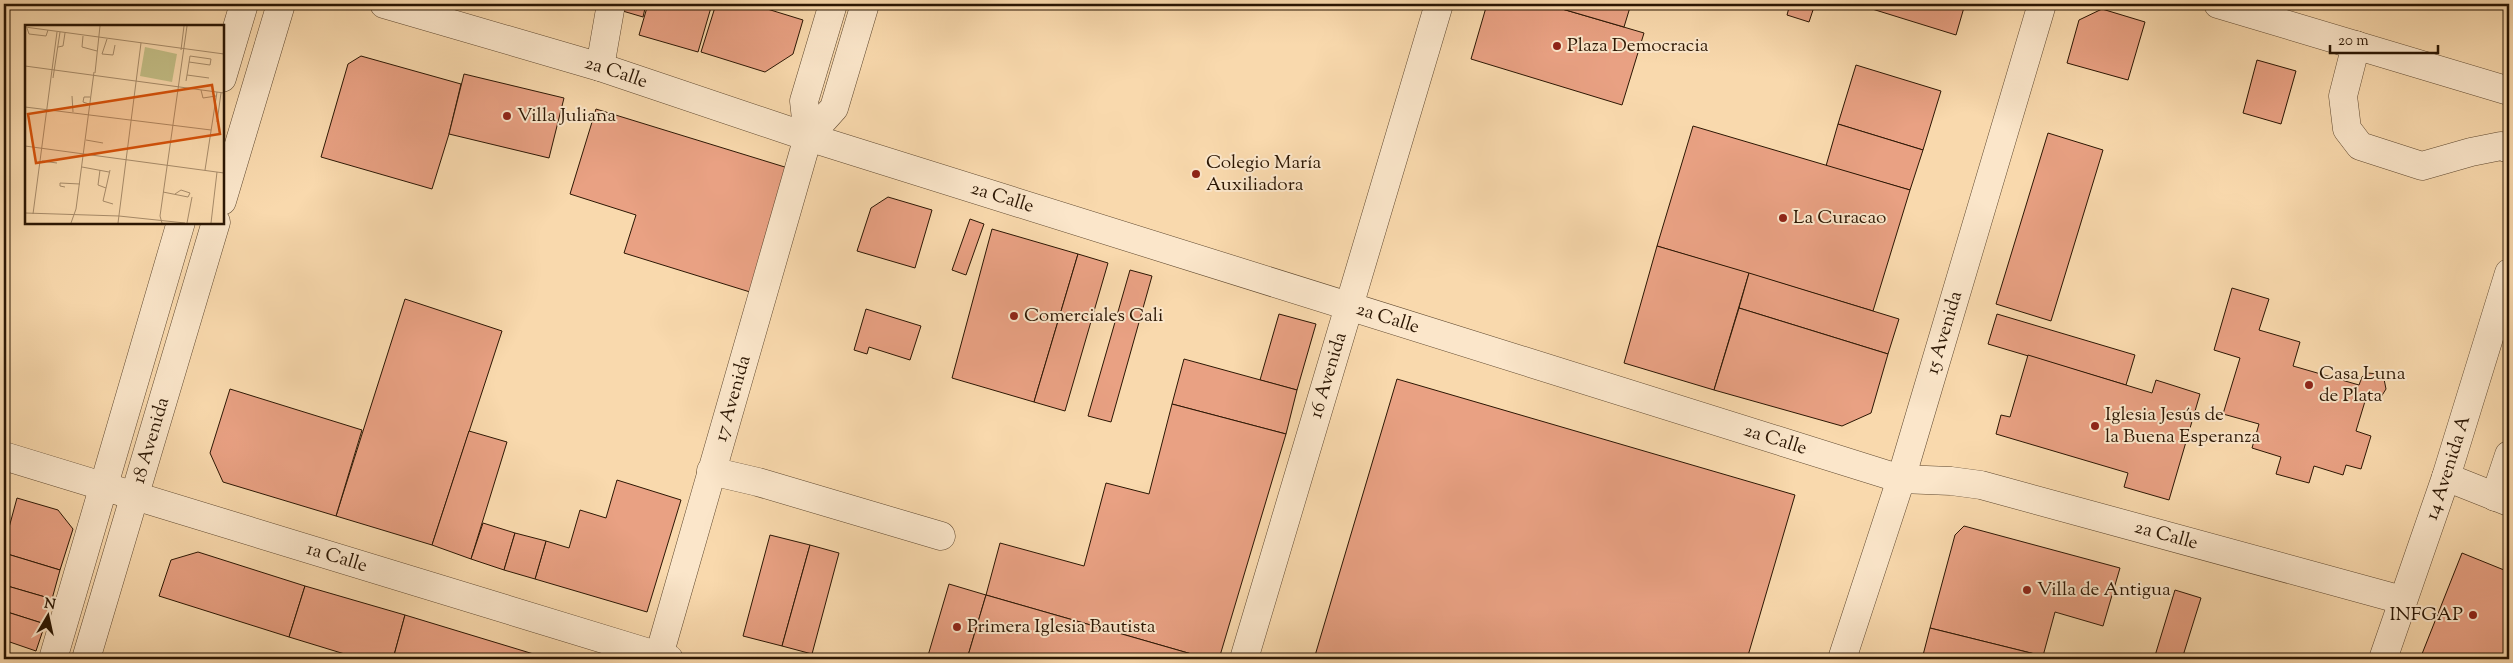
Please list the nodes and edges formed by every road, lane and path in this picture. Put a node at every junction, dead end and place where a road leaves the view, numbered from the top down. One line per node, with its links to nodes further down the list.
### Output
1 (244, 4): 12 (street)
2 (281, 4): 16 (street)
3 (384, 4): 11 (street, 2a Calle)
4 (611, 4): 11 (street)
5 (834, 4): 14 (street, 17 Avenida)
6 (865, 4): 14 (street, 17 Avenida)
7 (1439, 4): 20 (street, 16 Avenida)
8 (2042, 4): 25 (street, 15 Avenida)
9 (2218, 4): 10 (street)
10 (2356, 45): 13 (street); 15 (street)
11 (600, 67): 14 (street, 2a Calle)
12 (224, 71)
13 (2509, 91)
14 (808, 137): 20 (street, 2a Calle); 23 (street, 17 Avenida)
15 (2509, 148)
16 (224, 194)
17 (180, 224): 26 (street, 18 Avenida)
18 (215, 224): 27 (street, 18 Avenida)
19 (2509, 273): 24 (street, 14 Avenida A)
20 (1349, 305): 25 (street, 2a Calle); 34 (street, 16 Avenida)
21 (2509, 455): 28 (street)
22 (4, 456): 26 (street, 1a Calle)
23 (712, 471): 29 (street); 32 (street, 17 Avenida)
24 (2446, 478): 28 (street); 30 (street, 14 Avenida A)
25 (1901, 479): 30 (street, 2a Calle); 35 (street, 15 Avenida)
26 (104, 487): 27 (street, 1a Calle); 33 (street, 18 Avenida)
27 (134, 496): 31 (street, 18 Avenida); 32 (street, 1a Calle)
28 (2502, 499)
29 (941, 536)
30 (2402, 600): 36 (street, 14 Avenida A)
31 (93, 657)
32 (662, 658)
33 (53, 659)
34 (1244, 659)
35 (1842, 659)
36 (2383, 659)

